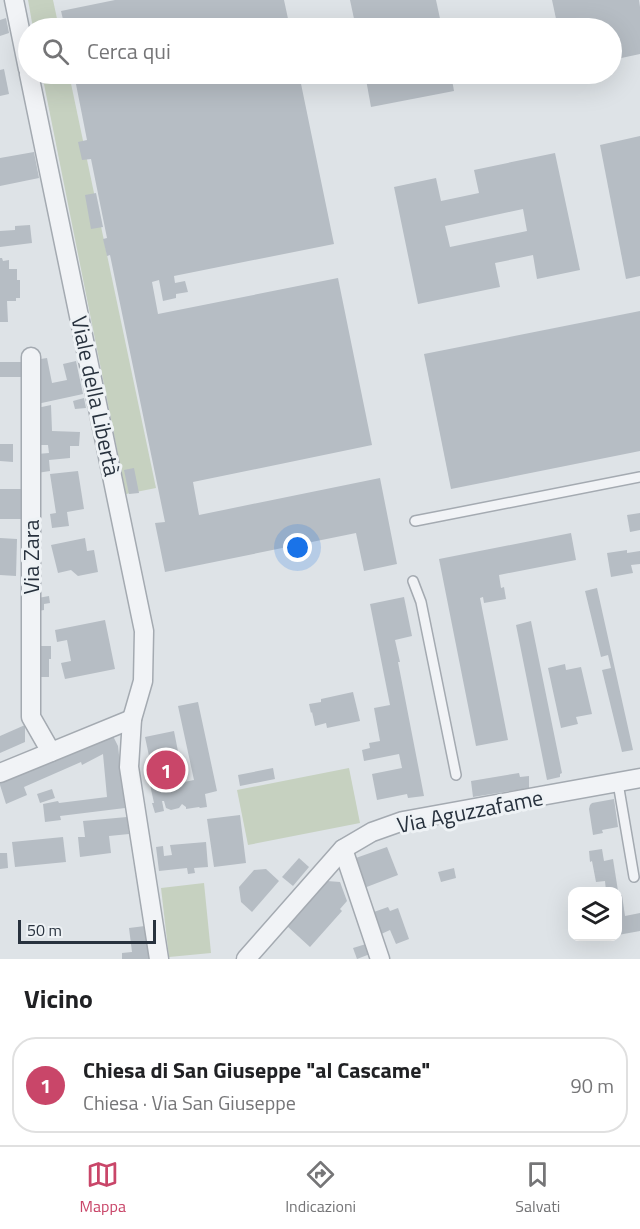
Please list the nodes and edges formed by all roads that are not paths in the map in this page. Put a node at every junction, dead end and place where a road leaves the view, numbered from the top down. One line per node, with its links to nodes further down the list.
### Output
1 (14, 0): 2 (street, Viale della Libertà)
2 (18, 19)
3 (32, 84): 8 (street, Viale della Libertà)
4 (31, 357): 9 (street, Via Zara)
5 (640, 477): 6 (lane)
6 (415, 521)
7 (413, 581): 11 (lane)
8 (132, 719): 9 (street); 16 (street, Viale della Libertà)
9 (51, 752): 10 (street)
10 (0, 773)
11 (456, 775)
12 (640, 778): 13 (street, Via Aguzzafame)
13 (618, 783): 14 (street, Via Aguzzafame); 15 (lane)
14 (343, 849): 17 (street, Via Aguzzafame); 18 (street)
15 (634, 877)
16 (159, 959)
17 (246, 959)
18 (380, 959)

